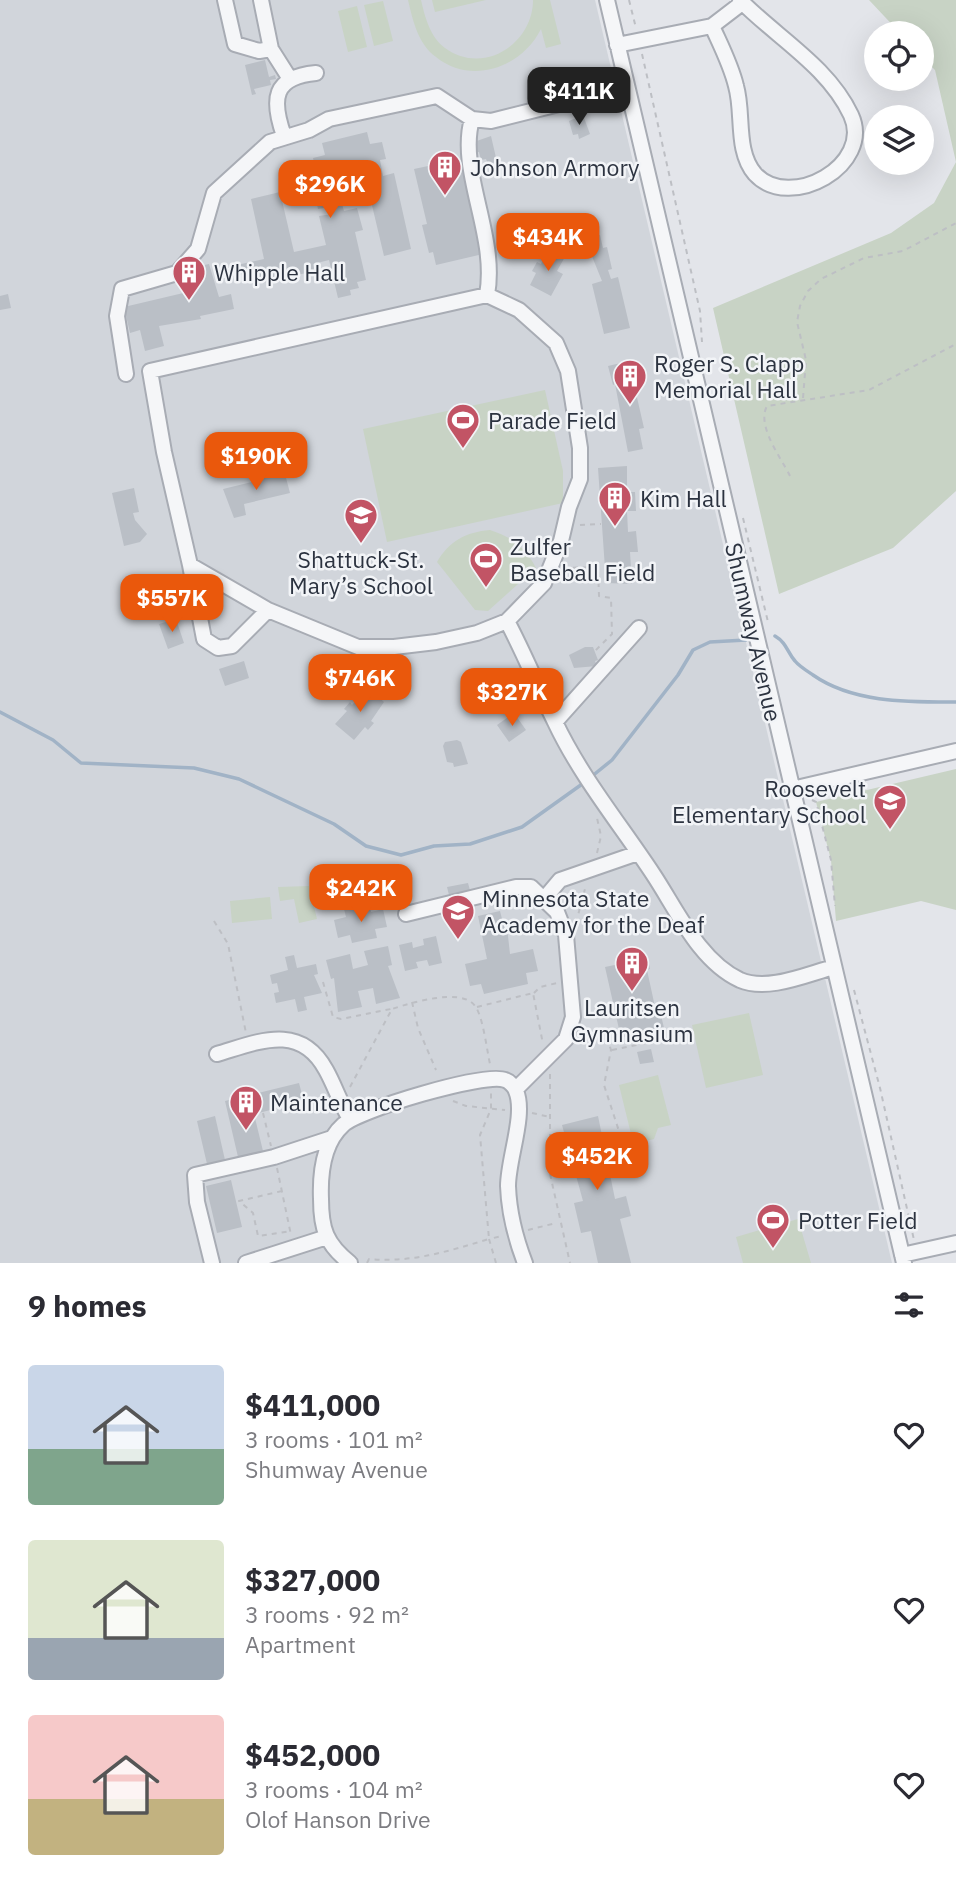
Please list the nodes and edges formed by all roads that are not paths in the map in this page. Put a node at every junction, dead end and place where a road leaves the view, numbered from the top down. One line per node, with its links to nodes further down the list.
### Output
1 (225, 0): 7 (street)
2 (261, 0): 7 (street)
3 (607, 0): 6 (street, Shumway Avenue)
4 (741, 1): 5 (street); 5 (street)
5 (712, 26): 6 (street)
6 (617, 45): 10 (street, Shumway Avenue)
7 (271, 49): 9 (street)
8 (316, 73): 9 (street)
9 (290, 79): 12 (street)
10 (627, 87): 11 (street); 21 (street, Shumway Avenue)
11 (472, 119): 12 (street); 13 (street)
12 (284, 136): 14 (street)
13 (487, 295): 15 (street); 17 (street)
14 (126, 374)
15 (190, 565): 16 (street); 16 (street)
16 (268, 610): 17 (street)
17 (507, 621): 19 (street)
18 (639, 628): 19 (street)
19 (555, 722): 22 (street)
20 (956, 751): 21 (street)
21 (792, 789): 25 (street, Shumway Avenue)
22 (638, 853): 23 (street); 25 (street)
23 (544, 899): 24 (street); 27 (street)
24 (406, 914)
25 (834, 967): 32 (street, Shumway Avenue)
26 (217, 1054): 28 (street)
27 (516, 1088): 28 (street); 36 (street)
28 (350, 1119): 29 (street)
29 (332, 1138): 30 (street); 33 (street)
30 (327, 1237): 34 (street); 35 (street)
31 (956, 1243): 32 (street)
32 (903, 1259)
33 (212, 1263)
34 (246, 1263)
35 (350, 1263)
36 (525, 1263)

